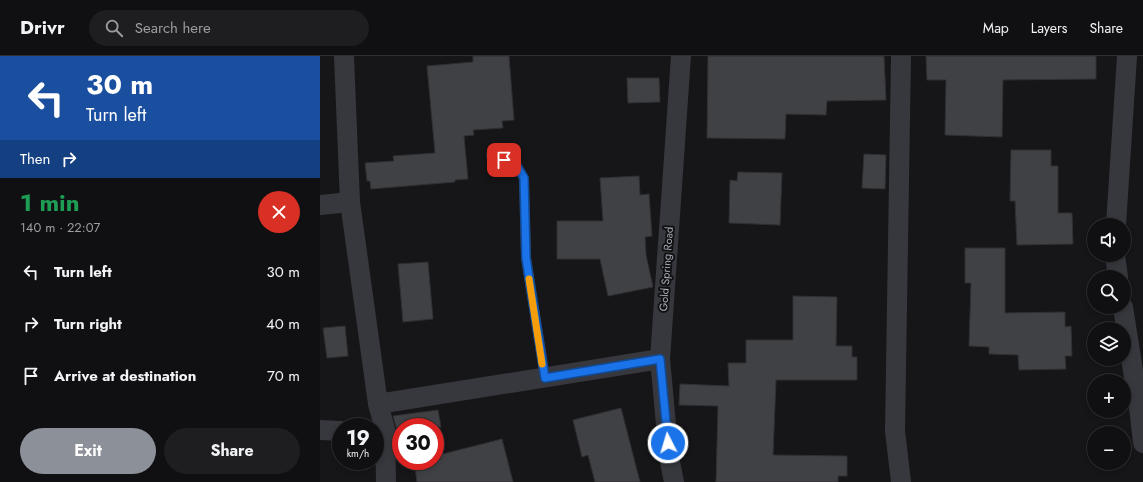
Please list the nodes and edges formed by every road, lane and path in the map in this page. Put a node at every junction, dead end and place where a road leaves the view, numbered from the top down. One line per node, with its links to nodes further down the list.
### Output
1 (344, 56): 6 (street)
2 (681, 56): 10 (street, Gold Spring Road)
3 (901, 56): 20 (street)
4 (1127, 56): 8 (street)
5 (491, 155): 11 (lane)
6 (350, 202): 7 (street); 12 (street)
7 (320, 205)
8 (1116, 218)
9 (1124, 314): 16 (street)
10 (660, 359): 11 (street); 19 (street, Gold Spring Road)
11 (545, 378): 12 (street)
12 (378, 404): 13 (street)
13 (379, 418)
14 (320, 430): 15 (street)
15 (332, 431)
16 (1143, 443)
17 (384, 465): 18 (street)
18 (386, 482)
19 (674, 482)
20 (901, 482)

